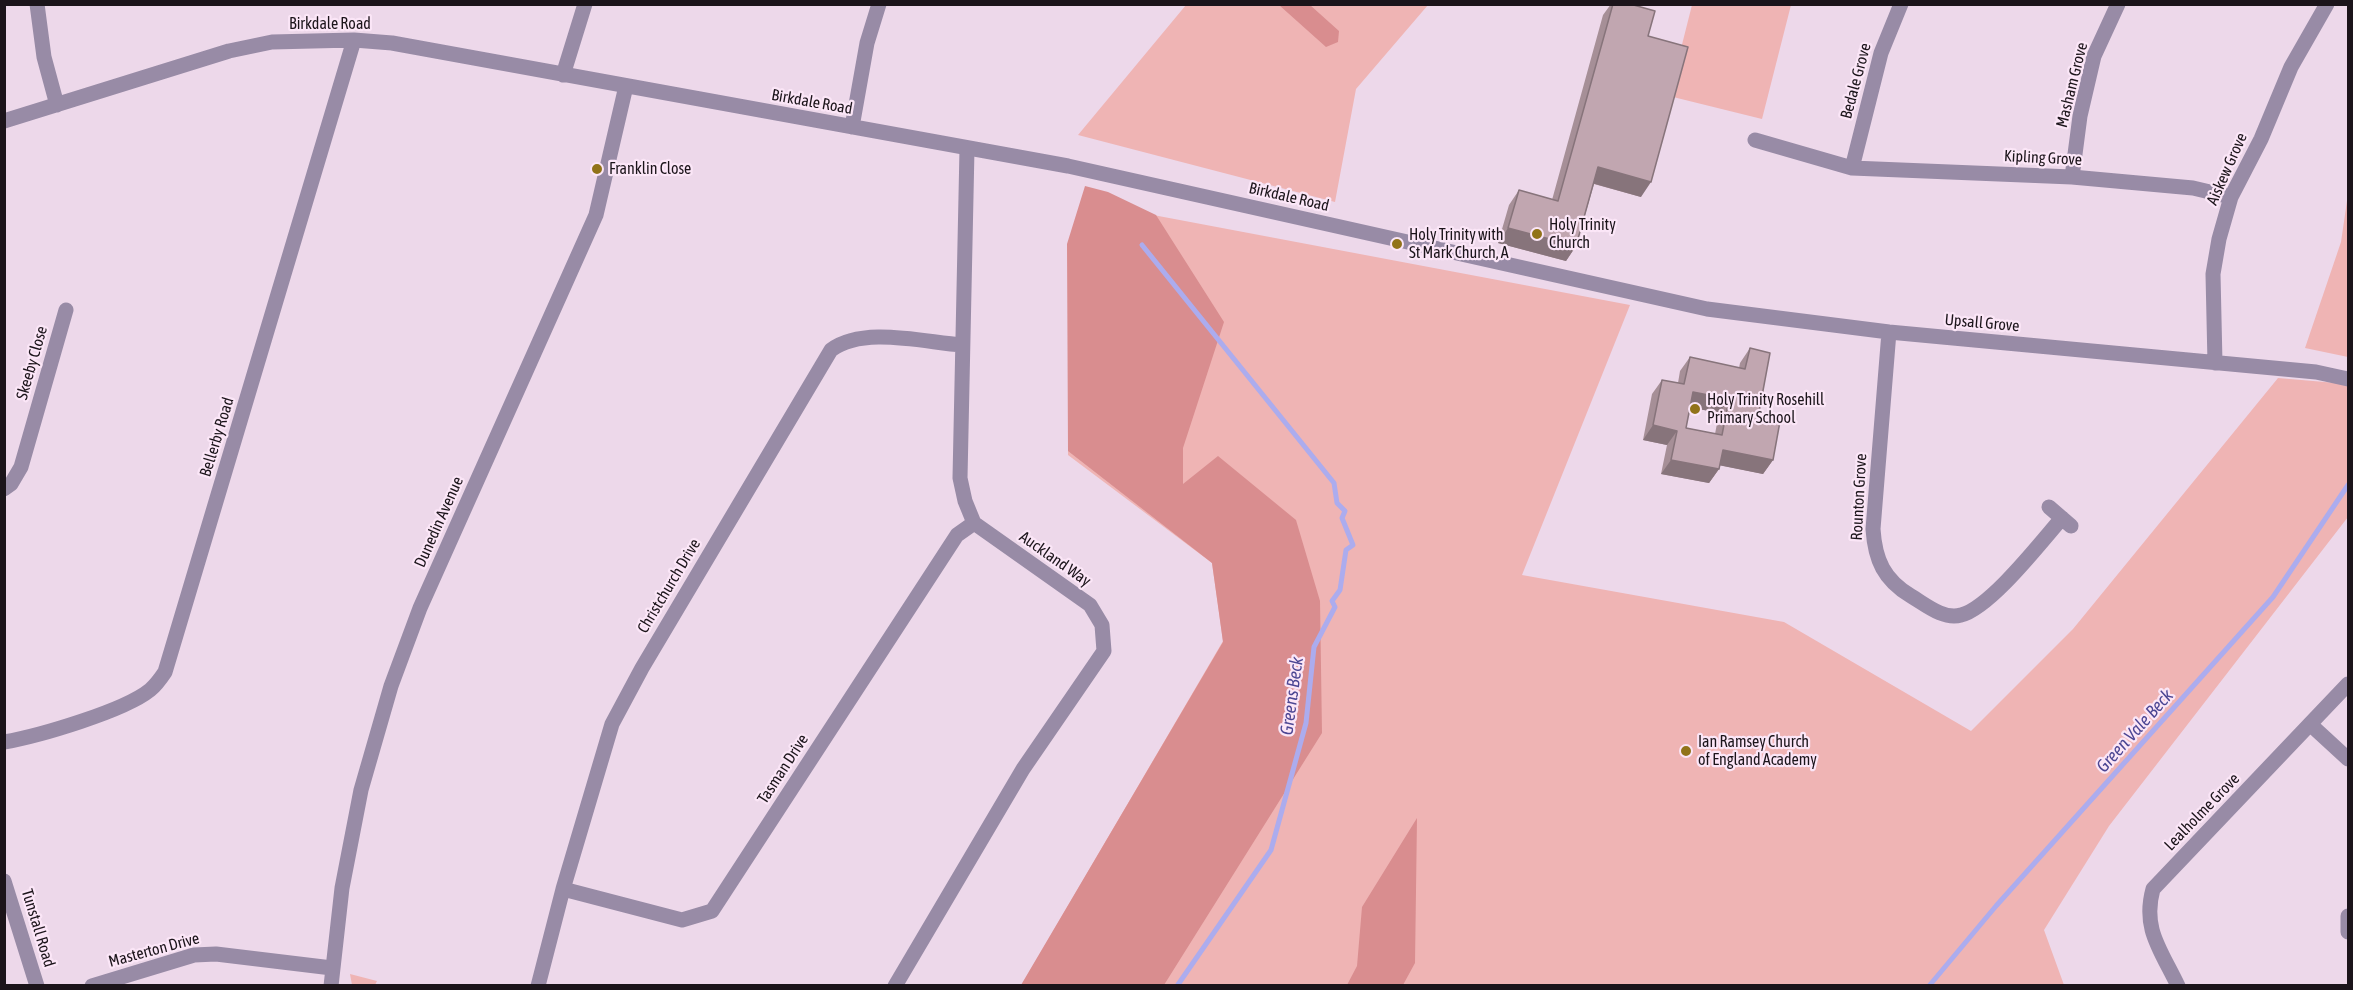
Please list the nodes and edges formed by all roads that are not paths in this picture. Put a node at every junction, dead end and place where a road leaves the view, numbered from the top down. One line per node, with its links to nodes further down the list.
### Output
1 (37, 4): 10 (street)
2 (585, 4): 8 (street)
3 (879, 4): 12 (street)
4 (1901, 4): 15 (street, Bedale Grove)
5 (2118, 4): 16 (street, Masham Grove)
6 (2327, 4): 17 (street, Aiskew Grove)
7 (354, 40): 8 (street, Birkdale Road); 10 (street, Birkdale Road); 29 (street, Bellerby Road)
8 (563, 75): 9 (street, Birkdale Road)
9 (626, 86): 12 (street, Birkdale Road); 35 (street, Dunedin Avenue)
10 (57, 105): 11 (street, Birkdale Road)
11 (4, 120)
12 (852, 128): 14 (street, Birkdale Road)
13 (1755, 140): 15 (street, Kipling Grove)
14 (967, 149): 18 (street, Birkdale Road); 21 (street)
15 (1851, 168): 16 (street, Kipling Grove)
16 (2072, 177): 17 (street, Kipling Grove)
17 (2231, 197): 22 (street, Aiskew Grove)
18 (1614, 289): 20 (street, Upsall Grove)
19 (66, 310): 24 (street, Skeeby Close)
20 (1889, 332): 22 (street, Upsall Grove); 25 (street, Rounton Grove)
21 (962, 345): 26 (street); 32 (street, Christchurch Drive)
22 (2215, 363): 23 (street, Upsall Grove)
23 (2349, 379)
24 (4, 489)
25 (2049, 507)
26 (974, 523): 32 (street, Tasman Drive); 40 (street, Auckland Way)
27 (2349, 684): 28 (street, Lealholme Grove)
28 (2311, 725): 30 (street); 41 (street, Lealholme Grove)
29 (4, 742)
30 (2349, 759)
31 (4, 881): 36 (street, Tunstall Road)
32 (563, 889): 39 (street, Christchurch Drive)
33 (2349, 916): 34 (street)
34 (2349, 932)
35 (332, 968): 37 (street, Masterton Drive); 38 (street, Dunedin Avenue)
36 (37, 986)
37 (92, 986)
38 (331, 986)
39 (538, 986)
40 (895, 986)
41 (2178, 986)

